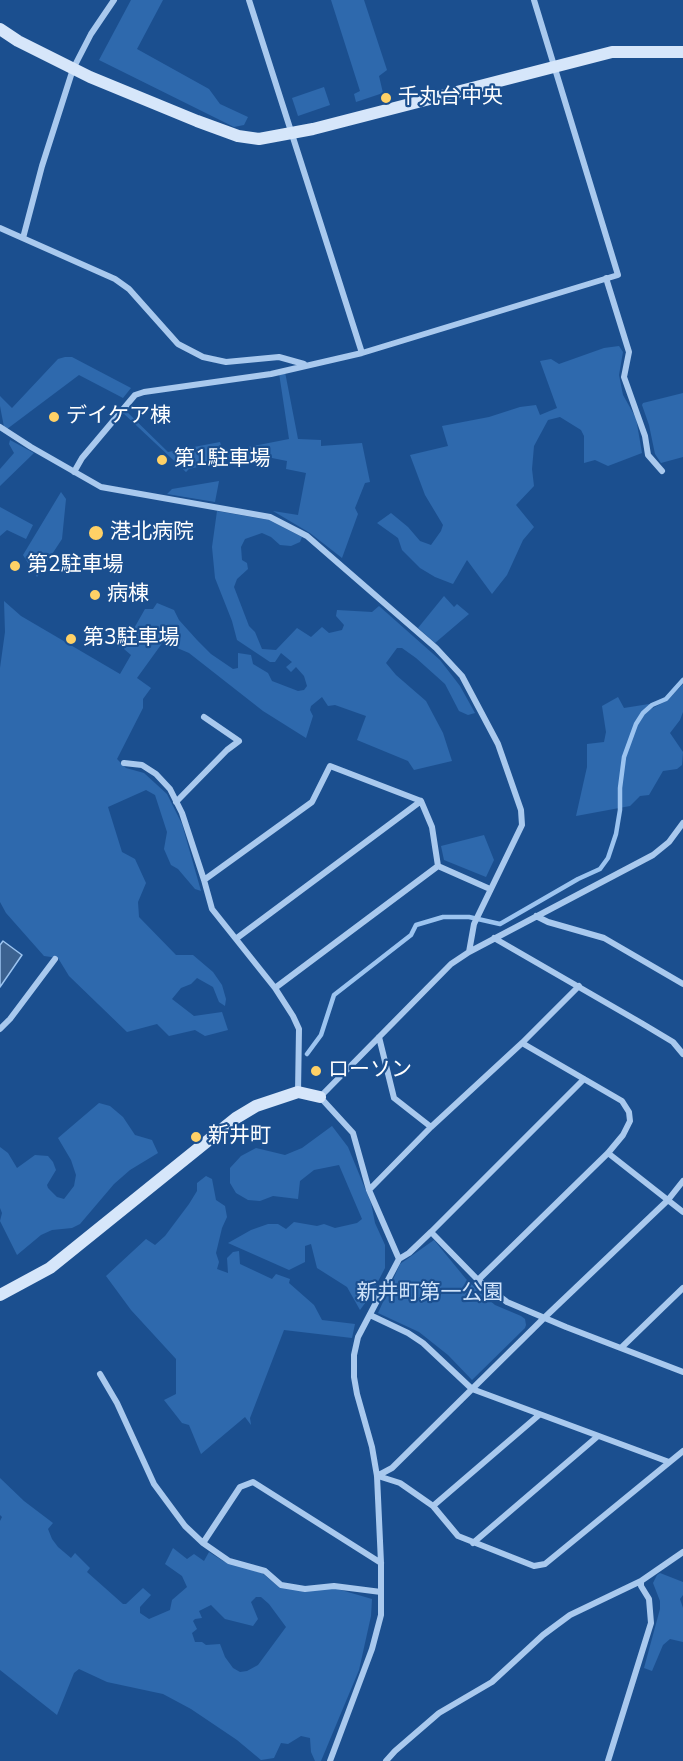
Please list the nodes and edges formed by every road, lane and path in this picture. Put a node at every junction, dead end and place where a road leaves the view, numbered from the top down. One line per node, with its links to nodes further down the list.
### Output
1 (114, 0): 7 (street)
2 (249, 0): 8 (street)
3 (534, 0): 6 (street)
4 (0, 29): 7 (street)
5 (683, 52): 6 (street)
6 (555, 66): 8 (street); 11 (street)
7 (73, 69): 8 (street); 10 (street)
8 (292, 133): 12 (street)
9 (0, 228): 10 (street)
10 (23, 238): 13 (street)
11 (606, 278): 12 (street); 15 (street)
12 (362, 353): 13 (street)
13 (306, 365): 16 (street)
14 (0, 427): 16 (street)
15 (662, 471)
16 (74, 472): 24 (street)
17 (204, 717): 20 (street)
18 (124, 763): 20 (street)
19 (421, 801): 22 (street); 23 (street); 26 (street)
20 (176, 802): 23 (street)
21 (683, 823): 25 (street)
22 (438, 866): 24 (street); 32 (street)
23 (204, 880): 26 (street)
24 (490, 889): 28 (street)
25 (536, 916): 27 (street); 30 (street)
26 (237, 938): 32 (street)
27 (494, 938): 28 (street); 31 (street)
28 (469, 952): 34 (street)
29 (55, 959): 33 (street)
30 (683, 984)
31 (579, 986): 35 (street); 36 (street)
32 (275, 988): 38 (street)
33 (0, 1029)
34 (379, 1037): 39 (street); 40 (street)
35 (522, 1043): 37 (street); 40 (street)
36 (683, 1054)
37 (584, 1079): 41 (street); 46 (street)
38 (298, 1092): 39 (street); 50 (street)
39 (320, 1097): 43 (street)
40 (431, 1127): 43 (street)
41 (608, 1153): 44 (street); 48 (street)
42 (683, 1181): 44 (street)
43 (369, 1190): 47 (street)
44 (668, 1200): 45 (street); 52 (street)
45 (683, 1212)
46 (431, 1232): 47 (street); 48 (street)
47 (399, 1259): 51 (street)
48 (478, 1280): 52 (street)
49 (683, 1288): 53 (street)
50 (0, 1295)
51 (370, 1315): 56 (street); 61 (street)
52 (544, 1318): 53 (street); 56 (street)
53 (622, 1347): 54 (street)
54 (683, 1372)
55 (100, 1374): 63 (street)
56 (472, 1389): 57 (street); 61 (street)
57 (539, 1414): 58 (street); 62 (street)
58 (598, 1436): 60 (street); 64 (street)
59 (683, 1451): 60 (street)
60 (669, 1462): 64 (street)
61 (377, 1476): 62 (street); 66 (street)
62 (433, 1506): 64 (street)
63 (203, 1543): 66 (street); 68 (street)
64 (473, 1544)
65 (683, 1552): 67 (street)
66 (381, 1563): 68 (street)
67 (641, 1581): 70 (street); 71 (street)
68 (381, 1592): 69 (street)
69 (330, 1761)
70 (386, 1761)
71 (608, 1761)

